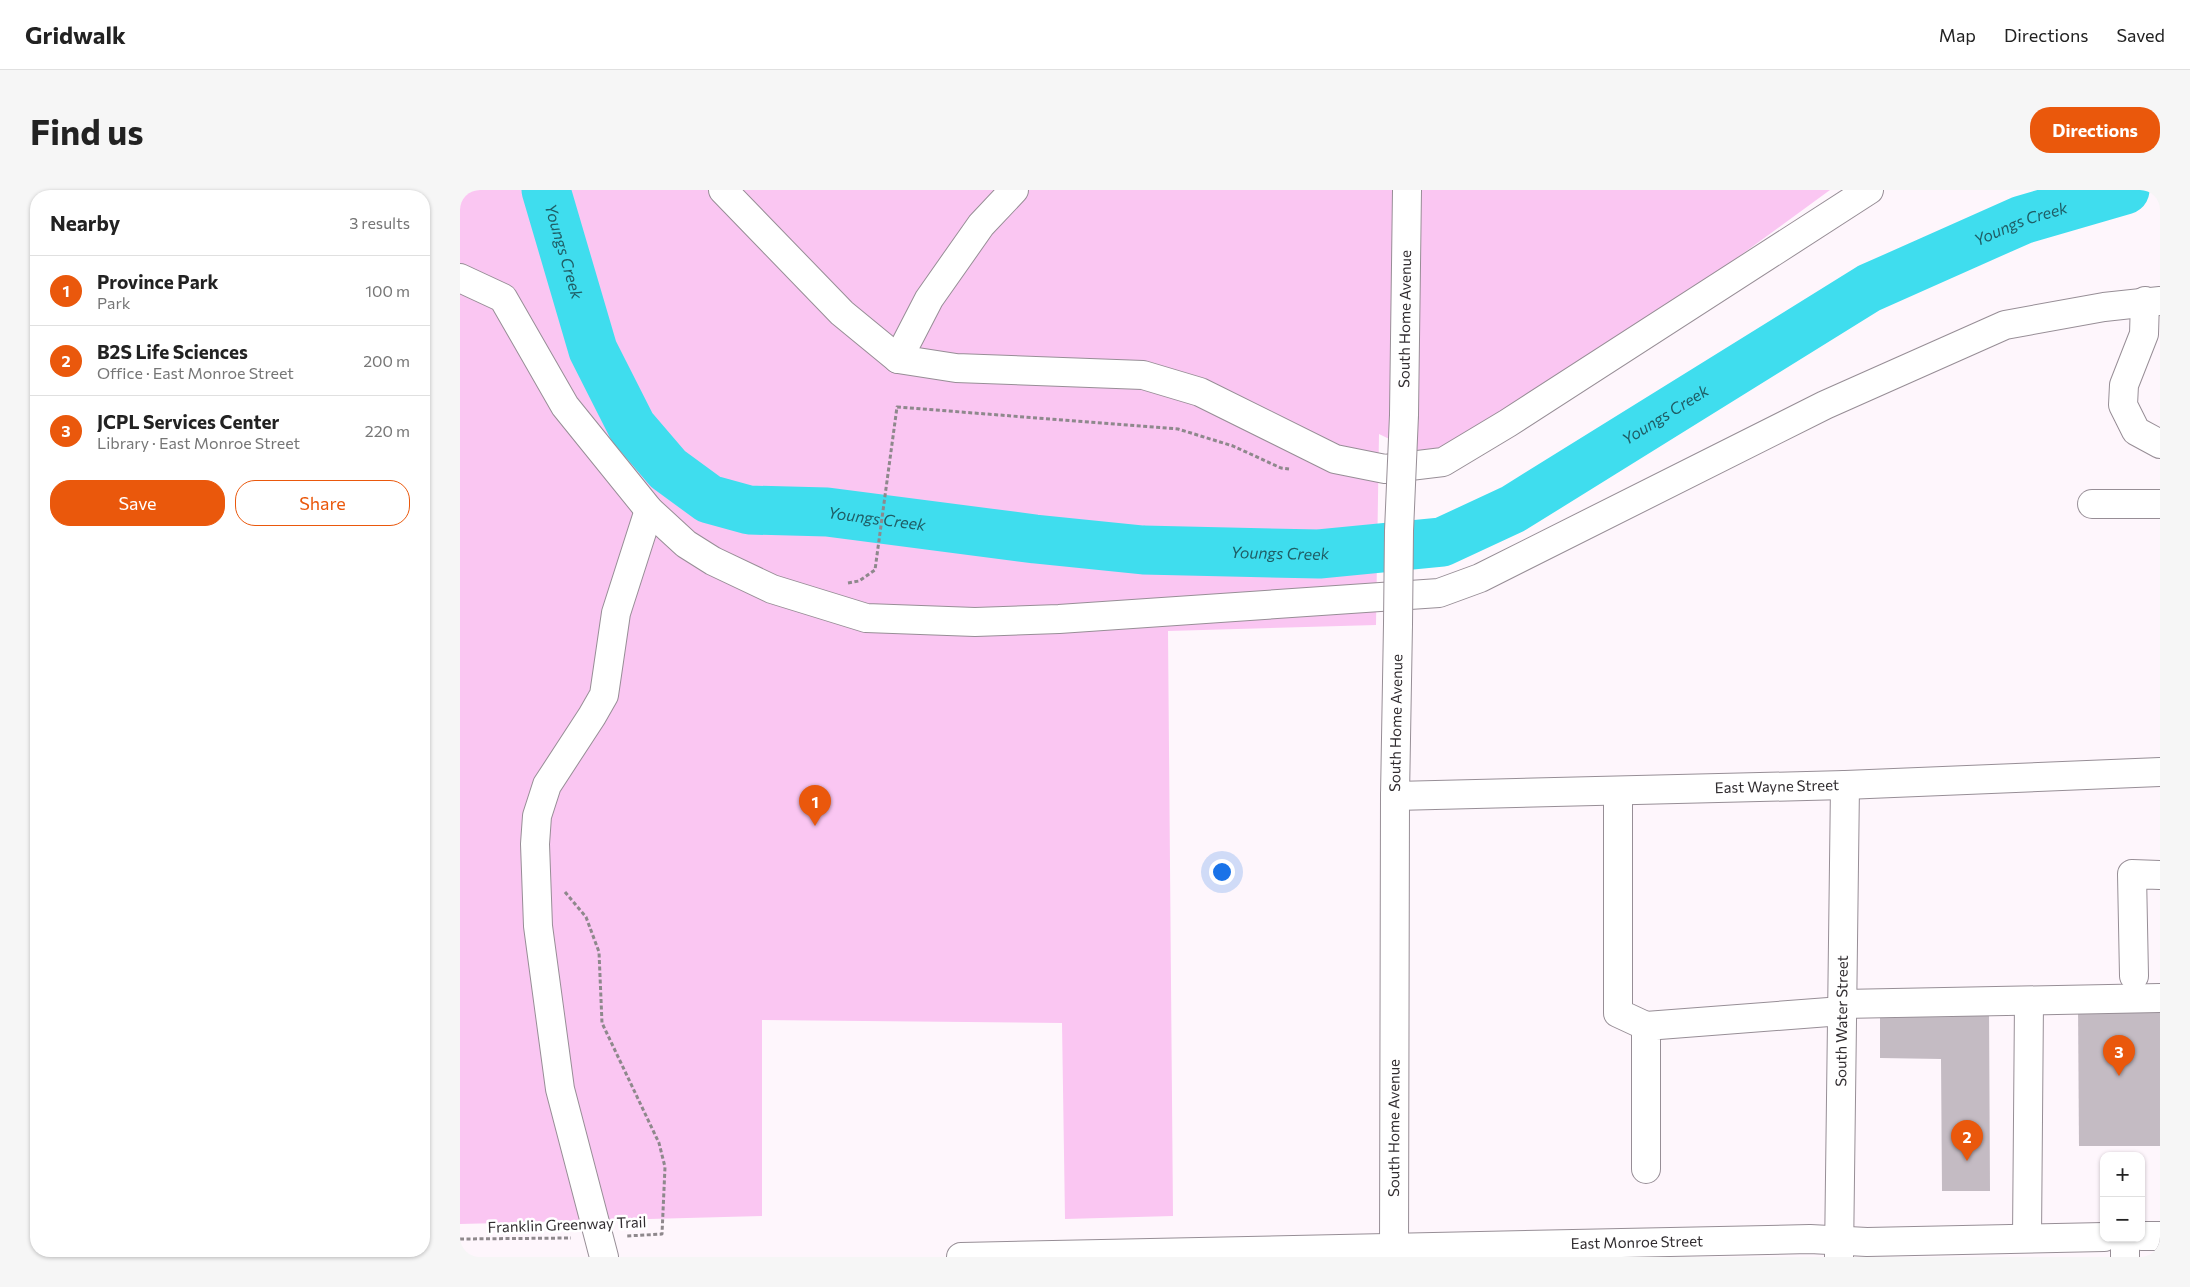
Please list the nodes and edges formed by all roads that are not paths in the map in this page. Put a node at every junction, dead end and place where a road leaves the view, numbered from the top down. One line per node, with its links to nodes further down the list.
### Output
1 (723, 190): 7 (street)
2 (1014, 190): 7 (street)
3 (1406, 190): 15 (street, South Home Avenue, bridge)
4 (1869, 190): 7 (street)
5 (460, 278): 11 (street)
6 (2152, 301): 8 (street); 11 (street)
7 (898, 359)
8 (2160, 444)
9 (2092, 504): 10 (street)
10 (2160, 504)
11 (649, 510): 28 (street)
12 (2160, 772): 13 (street, East Wayne Street)
13 (1845, 785): 14 (street, East Wayne Street); 20 (street, South Water Street)
14 (1618, 792): 15 (street, East Wayne Street); 21 (street)
15 (1395, 796): 31 (street, South Home Avenue)
16 (2160, 874): 17 (street)
17 (2134, 976)
18 (2160, 998): 19 (street)
19 (2029, 1001): 20 (street); 27 (street)
20 (1842, 1008): 21 (street); 29 (street, South Water Street)
21 (1646, 1026): 22 (street)
22 (1646, 1169)
23 (2145, 1236): 24 (street)
24 (2160, 1236)
25 (2100, 1237): 27 (street, East Monroe Street)
26 (2125, 1242): 33 (street)
27 (2041, 1244): 29 (street, East Monroe Street)
28 (602, 1247)
29 (1839, 1248): 30 (street, East Monroe Street)
30 (1568, 1250): 31 (street, East Monroe Street)
31 (1394, 1252): 32 (street, East Monroe Street)
32 (961, 1257)
33 (2125, 1257)

